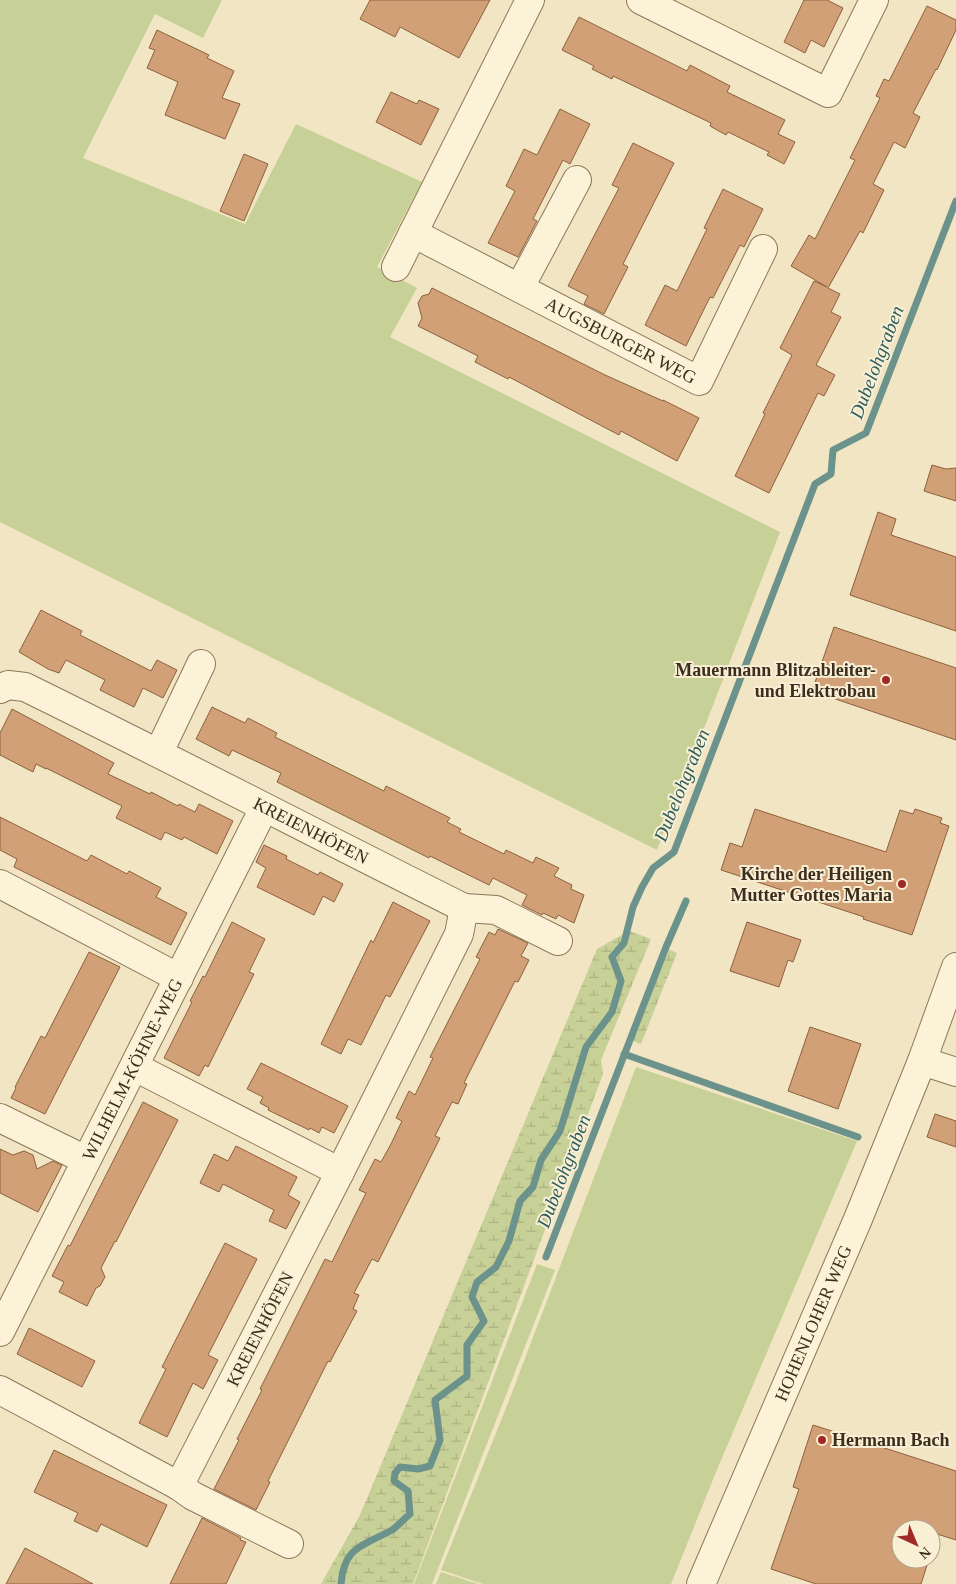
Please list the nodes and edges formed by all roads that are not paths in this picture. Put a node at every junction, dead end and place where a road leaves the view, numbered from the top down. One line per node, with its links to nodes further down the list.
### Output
1 (530, 0): 5 (street)
2 (874, 0): 3 (street)
3 (651, 2)
4 (578, 180): 8 (street)
5 (412, 233): 7 (street); 8 (street, AUGSBURGER WEG)
6 (763, 249): 8 (street, AUGSBURGER WEG)
7 (396, 267)
8 (520, 288)
9 (201, 664): 11 (street)
10 (3, 682): 11 (street, KREIENHÖFEN)
11 (159, 752): 12 (street, KREIENHÖFEN)
12 (264, 808): 14 (street, KREIENHÖFEN); 17 (street, WILHELM-KÖHNE-WEG)
13 (0, 884): 17 (street)
14 (464, 908): 15 (street, KREIENHÖFEN); 23 (street, KREIENHÖFEN)
15 (558, 941)
16 (956, 967): 18 (street, HOHENLOHER WEG)
17 (179, 978): 19 (street, WILHELM-KÖHNE-WEG)
18 (922, 1060): 20 (street); 28 (street, HOHENLOHER WEG)
19 (134, 1067): 22 (street, WILHELM-KÖHNE-WEG); 23 (street)
20 (956, 1072)
21 (0, 1118): 22 (street)
22 (86, 1160): 24 (street, WILHELM-KÖHNE-WEG)
23 (340, 1172): 26 (street, KREIENHÖFEN)
24 (0, 1332)
25 (0, 1390): 26 (street)
26 (179, 1486): 27 (street)
27 (289, 1544)
28 (701, 1584)

